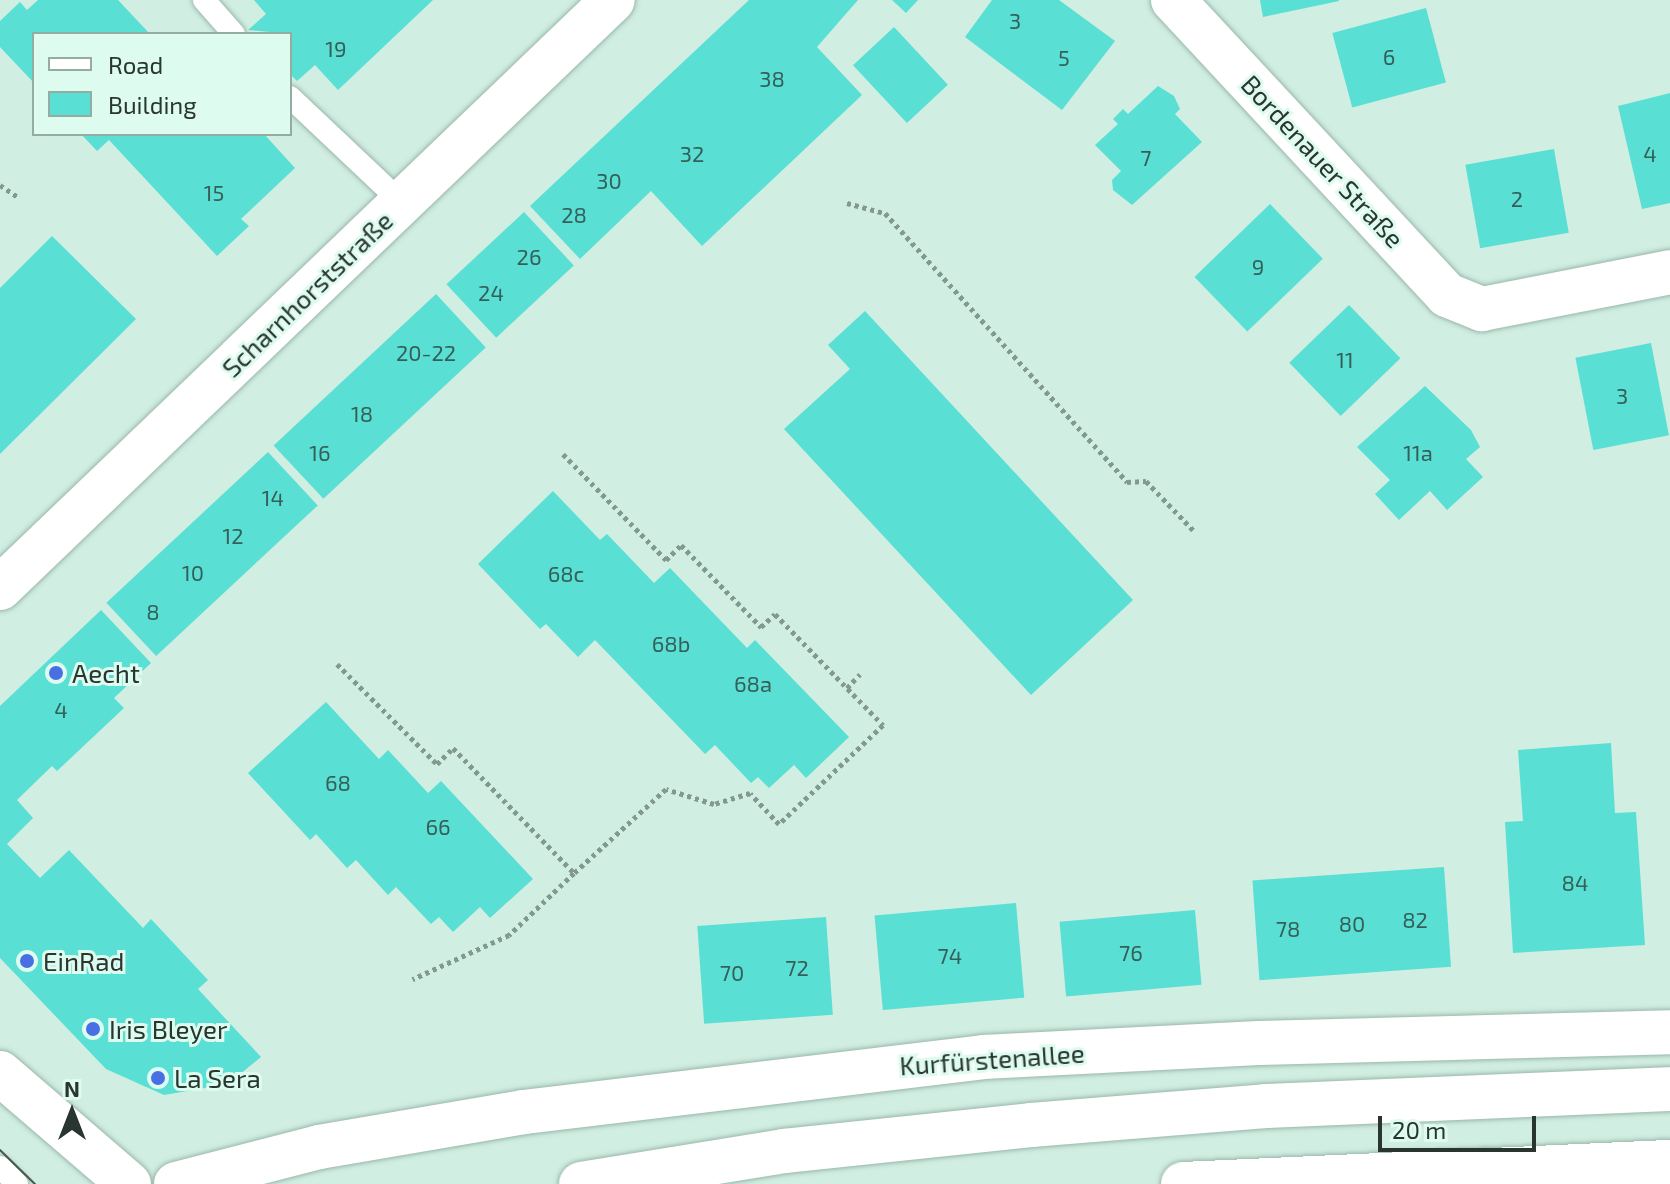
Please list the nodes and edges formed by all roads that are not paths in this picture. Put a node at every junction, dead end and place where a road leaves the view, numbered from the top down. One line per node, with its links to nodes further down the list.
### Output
1 (204, 0): 4 (lane)
2 (613, 0): 6 (main road, Scharnhorststraße)
3 (1173, 0): 7 (main road, Bordenauer Straße)
4 (232, 32)
5 (292, 99): 6 (lane)
6 (402, 203): 8 (main road, Scharnhorststraße)
7 (1670, 272)
8 (0, 588)
9 (1670, 1032): 12 (main road, Kurfürstenallee)
10 (0, 1073): 14 (main road)
11 (1670, 1089): 20 (main road)
12 (319, 1147): 18 (main road, Kurfürstenallee); 19 (main road, Kurfürstenallee)
13 (1670, 1162): 21 (main road)
14 (89, 1166): 17 (main road)
15 (0, 1167): 16 (lane)
16 (17, 1184)
17 (129, 1184)
18 (176, 1184)
19 (272, 1184)
20 (581, 1184)
21 (1183, 1184)

